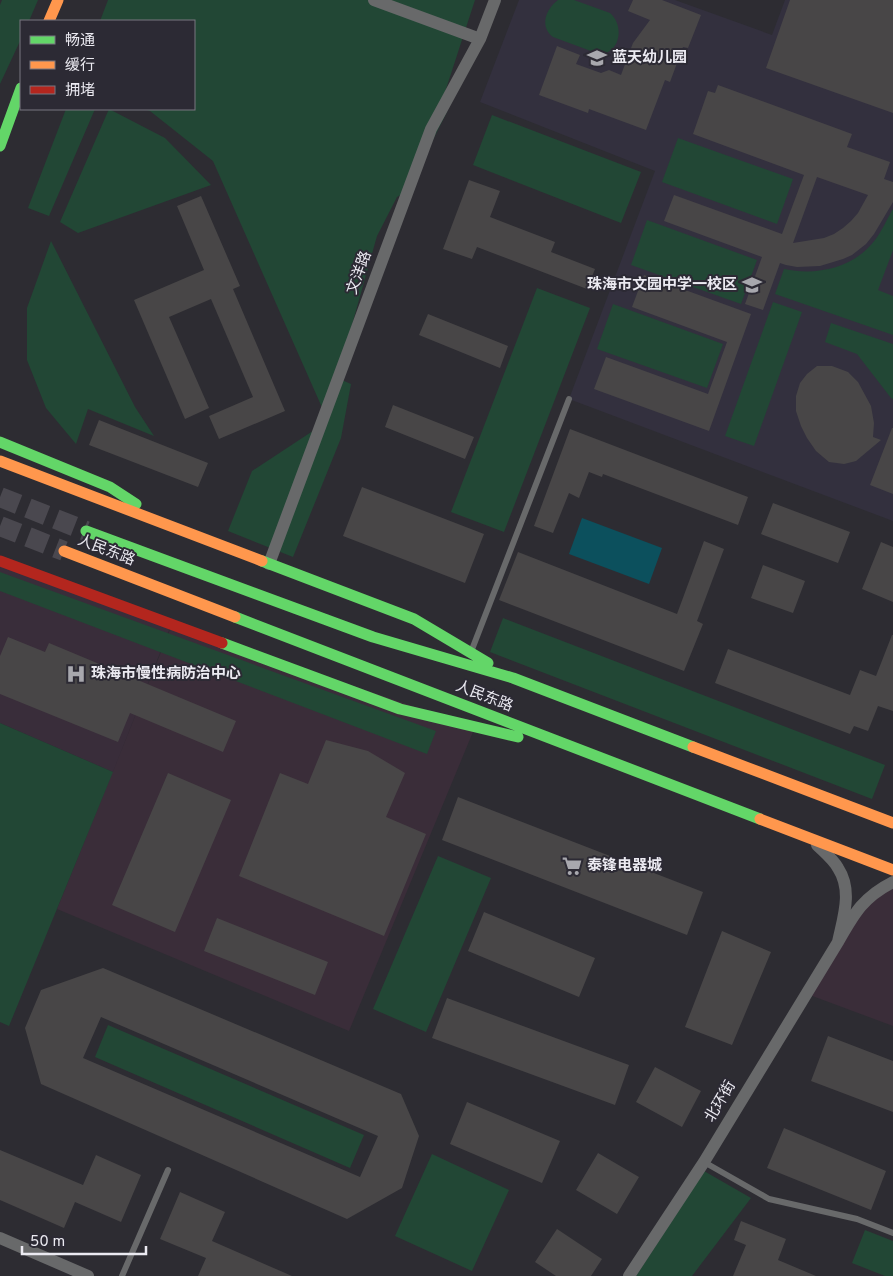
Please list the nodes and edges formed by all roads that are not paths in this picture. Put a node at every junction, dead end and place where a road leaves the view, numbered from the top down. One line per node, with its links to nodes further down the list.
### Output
1 (58, 0): 4 (main road)
2 (374, 0): 5 (street)
3 (495, 0): 5 (street, 文洋路)
4 (49, 20)
5 (480, 39): 17 (street, 文洋路)
6 (20, 89): 8 (main road)
7 (20, 90): 9 (main road)
8 (0, 136)
9 (0, 146)
10 (569, 399): 20 (lane)
11 (0, 442): 13 (main road)
12 (0, 461): 13 (main road)
13 (169, 526): 17 (main road)
14 (86, 531): 21 (main road, 人民东路)
15 (64, 551): 22 (main road, 人民东路)
16 (0, 561): 19 (main road)
17 (269, 564): 20 (main road)
18 (0, 566): 19 (main road)
19 (39, 575): 22 (main road)
20 (471, 653): 21 (main road)
21 (513, 678): 23 (main road, 人民东路)
22 (587, 752): 24 (main road, 人民东路)
23 (893, 823)
24 (810, 838): 25 (main road, 人民东路); 27 (street, 北环街)
25 (893, 870)
26 (893, 882): 27 (street, 北环街)
27 (838, 942): 28 (street, 北环街)
28 (704, 1162): 30 (lane); 34 (street, 北环街)
29 (168, 1170): 33 (lane)
30 (893, 1233)
31 (0, 1238): 32 (street)
32 (88, 1276)
33 (122, 1276)
34 (629, 1276)

